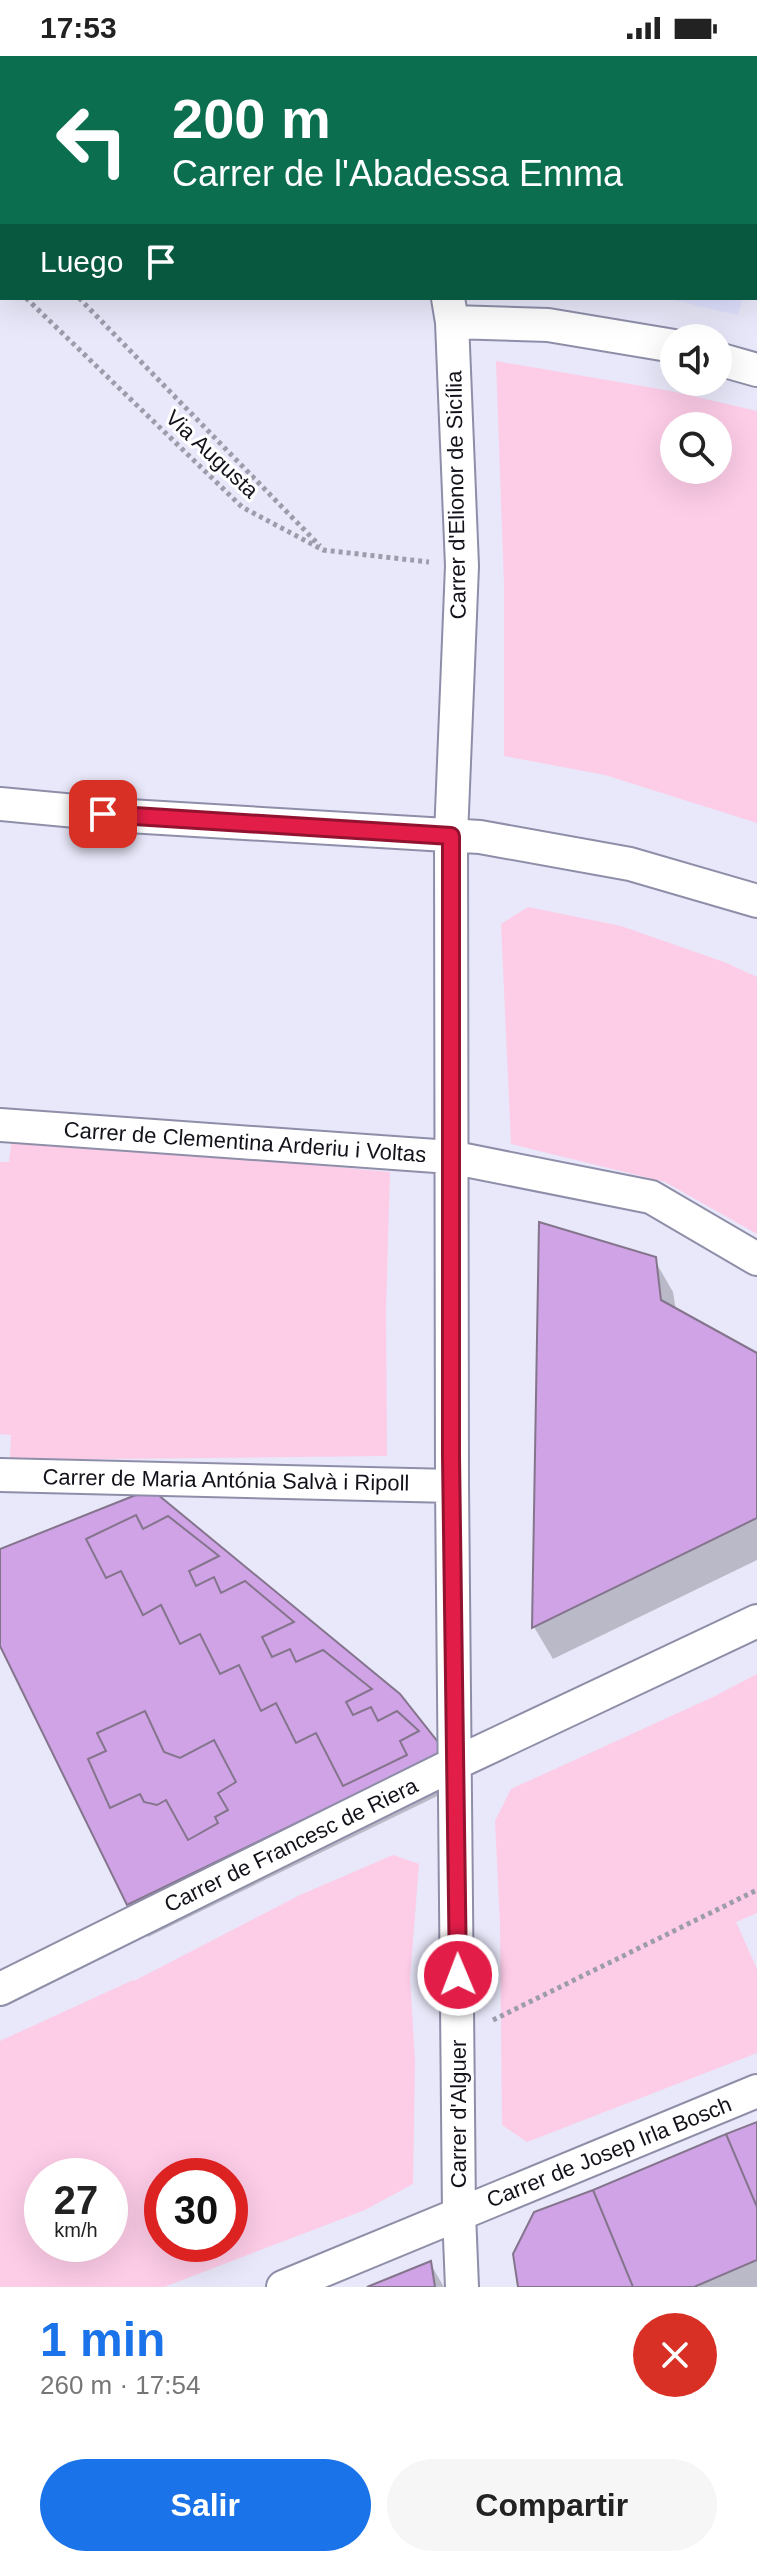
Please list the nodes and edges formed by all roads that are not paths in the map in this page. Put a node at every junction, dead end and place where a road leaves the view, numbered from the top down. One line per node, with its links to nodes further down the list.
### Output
1 (450, 310): 2 (street); 6 (street, Carrer d'Elionor de Sicília)
2 (660, 344)
3 (732, 363): 4 (street)
4 (757, 370)
5 (0, 804): 6 (street)
6 (451, 836): 7 (street); 9 (street, Carrer d'Alguer)
7 (757, 901)
8 (0, 1125): 9 (street, Carrer de Clementina Arderiu i Voltas)
9 (450, 1157): 10 (street, Carrer de Clementina Arderiu i Voltas); 12 (street, Carrer d'Alguer)
10 (757, 1259)
11 (0, 1475): 12 (street, Carrer de Maria Antónia Salvà i Ripoll)
12 (452, 1486): 14 (street, Carrer d'Alguer)
13 (757, 1621): 14 (street, Carrer de Francesc de Riera)
14 (456, 1763): 15 (street, Carrer de Francesc de Riera); 17 (street, Carrer d'Alguer)
15 (0, 1989)
16 (757, 2091): 17 (street, Carrer de Josep Irla Bosch)
17 (459, 2214): 18 (street, Carrer de Josep Irla Bosch); 19 (street, Carrer d'Alguer)
18 (283, 2287)
19 (462, 2287)

